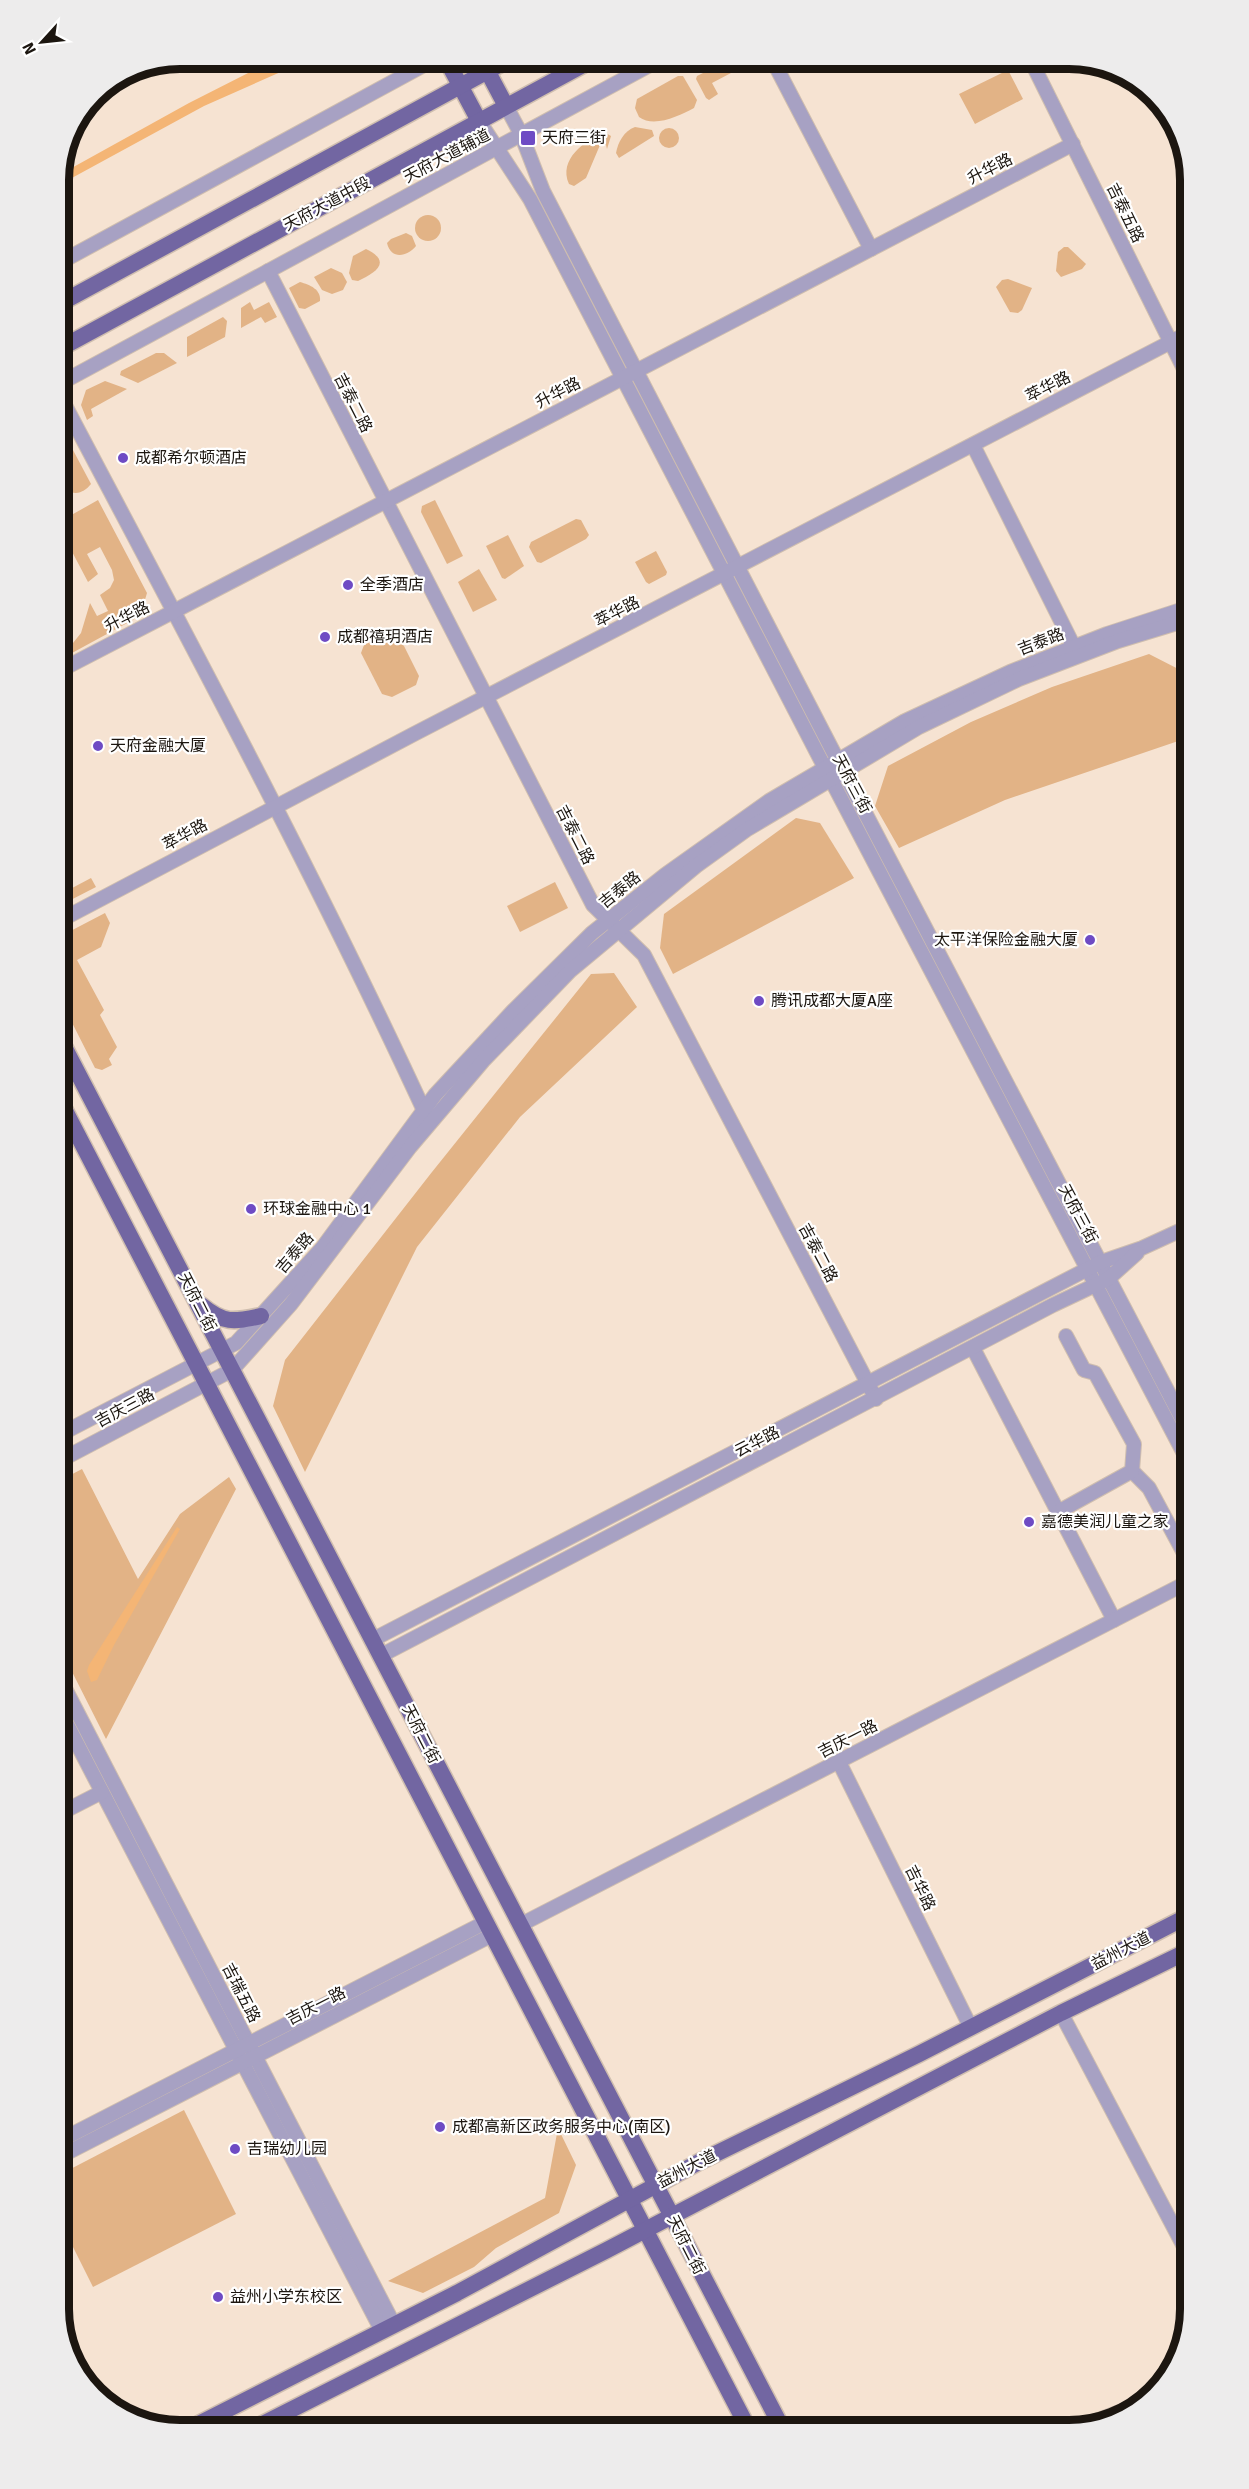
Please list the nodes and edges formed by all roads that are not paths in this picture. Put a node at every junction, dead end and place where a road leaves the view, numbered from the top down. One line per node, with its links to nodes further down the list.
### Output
1 (417, 69): 16 (street)
2 (452, 69): 9 (main road)
3 (480, 69): 9 (main road)
4 (486, 69): 10 (main road)
5 (575, 69): 10 (main road, 天府大道中段)
6 (642, 69): 12 (street, 天府大道辅道)
7 (777, 69): 15 (street)
8 (1035, 69): 13 (street, 吉泰五路)
9 (461, 86): 11 (main road); 18 (main road)
10 (506, 106): 11 (main road, 天府大道中段); 12 (street, 天府三街)
11 (479, 121): 14 (street, 天府三街); 21 (main road, 天府大道中段)
12 (521, 134): 14 (street, 天府大道辅道); 23 (street, 天府三街)
13 (1073, 144): 15 (street, 升华路); 20 (street, 吉泰五路)
14 (496, 148): 17 (street, 天府大道辅道); 24 (street, 天府三街)
15 (871, 249): 23 (street, 升华路)
16 (69, 258)
17 (268, 271): 25 (street, 天府大道辅道); 28 (street, 吉泰二路)
18 (69, 299)
19 (1180, 338): 20 (street, 萃华路)
20 (1171, 342): 22 (street, 吉泰五路); 27 (street, 萃华路)
21 (69, 344)
22 (1180, 360)
23 (636, 371): 24 (street, 升华路); 29 (street, 天府三街)
24 (623, 378): 28 (street, 升华路); 30 (street, 天府三街)
25 (69, 379)
26 (69, 413): 31 (street)
27 (973, 445): 29 (street, 萃华路); 33 (street)
28 (385, 501): 31 (street, 升华路); 35 (street, 吉泰二路)
29 (738, 567): 30 (street, 萃华路); 36 (street, 天府三街)
30 (724, 574): 35 (street, 萃华路); 37 (street, 天府三街)
31 (173, 611): 34 (street, 升华路); 38 (street)
32 (1180, 616): 33 (street, 吉泰路)
33 (1076, 652): 36 (street, 吉泰路)
34 (69, 665)
35 (487, 698): 38 (street, 萃华路); 40 (street, 吉泰二路)
36 (841, 766): 37 (street, 吉泰路); 47 (street, 天府三街)
37 (828, 774): 40 (street, 吉泰路); 41 (street, 吉泰路); 48 (street, 天府三街)
38 (276, 806): 39 (street, 萃华路); 43 (street)
39 (69, 916)
40 (608, 920): 41 (street, 吉泰二路); 43 (street, 吉泰路)
41 (619, 930): 43 (street, 吉泰路); 59 (street, 吉泰二路)
42 (69, 1056): 50 (main road, 天府二街)
43 (426, 1116): 52 (street, 吉泰路); 57 (street, 吉泰路)
44 (69, 1118): 56 (main road, 天府二街)
45 (1180, 1231): 46 (street, 云华路)
46 (1142, 1248): 47 (street, 云华路); 49 (street, 云华路)
47 (1101, 1262): 48 (street, 云华路); 49 (street, 天府三街)
48 (1088, 1269): 51 (street, 天府三街); 59 (street, 云华路)
49 (1108, 1279): 51 (street, 云华路); 61 (street, 天府三街)
50 (187, 1284): 52 (main road); 55 (main road, 天府二街)
51 (1095, 1284): 54 (street, 云华路); 63 (street, 天府三街)
52 (261, 1316): 55 (street, 吉泰路)
53 (1066, 1336): 65 (street)
54 (973, 1348): 60 (street, 云华路); 66 (street)
55 (222, 1351): 56 (street, 吉泰路); 57 (main road, 天府二街)
56 (196, 1363): 58 (main road, 天府二街); 62 (street, 吉庆三路)
57 (232, 1370): 58 (street, 吉泰路); 70 (main road, 天府二街)
58 (207, 1384): 64 (street, 吉庆三路); 79 (main road, 天府二街)
59 (868, 1384): 60 (street, 吉泰二路); 70 (street, 云华路)
60 (876, 1399): 71 (street, 云华路)
61 (1180, 1413)
62 (69, 1430)
63 (1180, 1444)
64 (69, 1456)
65 (1132, 1471): 66 (street); 67 (street)
66 (1058, 1512): 69 (street)
67 (1180, 1546)
68 (1180, 1587): 69 (street, 吉庆一路)
69 (1114, 1620): 74 (street, 吉庆一路)
70 (372, 1640): 71 (main road, 天府二街)
71 (380, 1656): 78 (main road, 天府二街)
72 (69, 1699): 83 (street, 吉瑞五路)
73 (69, 1730): 75 (street, 吉瑞五路)
74 (839, 1762): 78 (street, 吉庆一路); 82 (street, 吉华路)
75 (102, 1792): 76 (street); 83 (street, 吉瑞五路)
76 (69, 1808)
77 (1180, 1921): 82 (main road, 益州大道)
78 (520, 1925): 86 (main road, 天府二街)
79 (489, 1928): 83 (street, 吉庆一路); 87 (main road, 天府二街)
80 (1180, 1955): 81 (main road, 益州大道)
81 (1061, 2013): 88 (main road, 益州大道); 90 (street)
82 (971, 2028): 86 (main road, 益州大道)
83 (246, 2053): 84 (street, 吉庆一路); 85 (street, 吉庆一路); 91 (street, 吉瑞五路)
84 (69, 2136)
85 (69, 2151)
86 (656, 2186): 87 (main road, 益州大道); 88 (main road, 天府二街)
87 (630, 2200): 89 (main road, 天府二街); 91 (main road, 益州大道)
88 (671, 2215): 89 (main road, 益州大道); 95 (main road, 天府二街)
89 (645, 2230): 93 (main road, 益州大道); 94 (main road, 天府二街)
90 (1180, 2237)
91 (388, 2328): 92 (main road, 益州大道)
92 (206, 2420)
93 (288, 2420)
94 (744, 2420)
95 (778, 2420)

